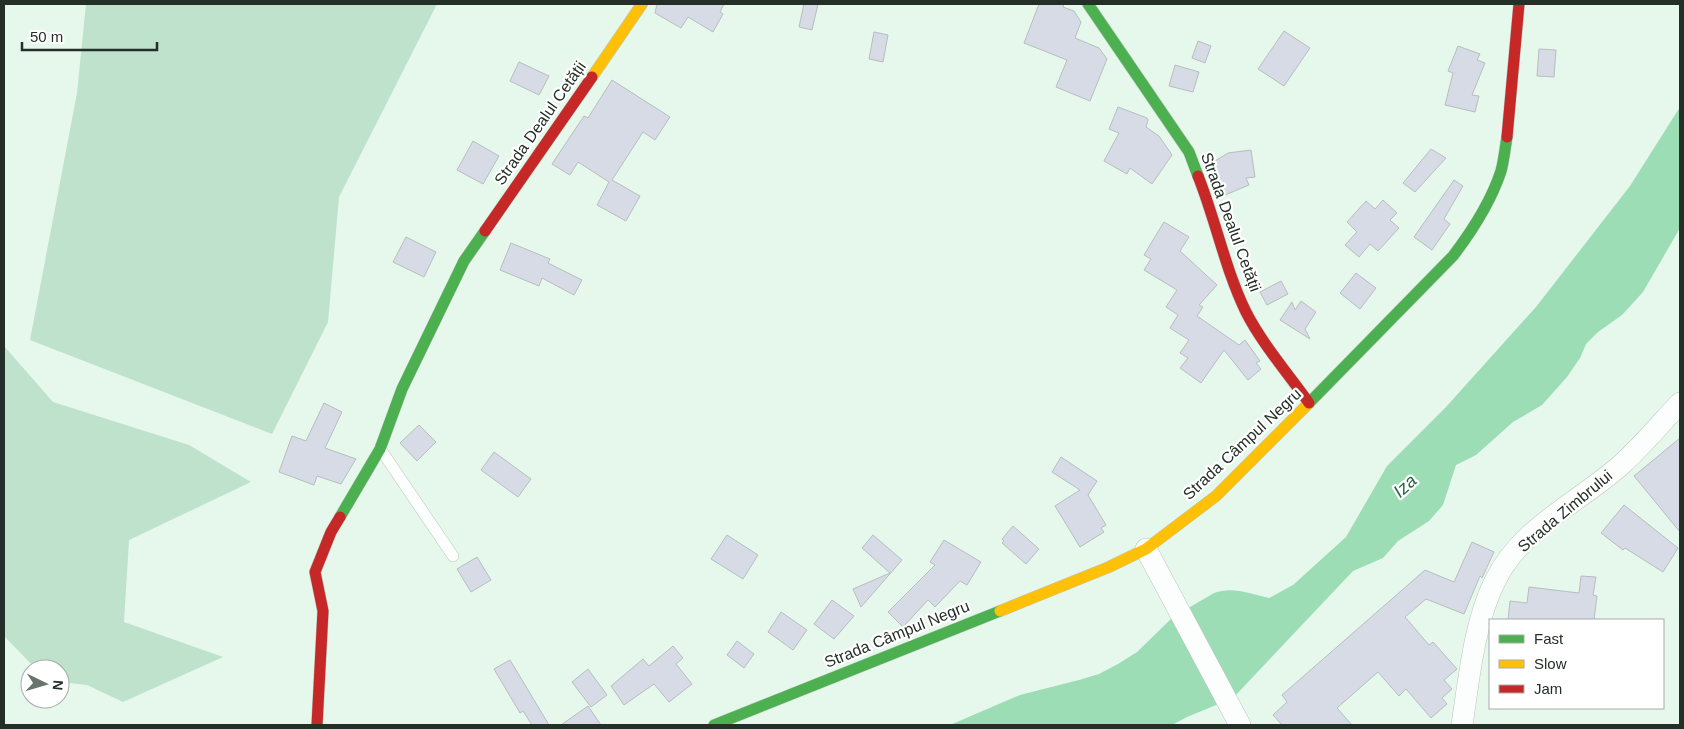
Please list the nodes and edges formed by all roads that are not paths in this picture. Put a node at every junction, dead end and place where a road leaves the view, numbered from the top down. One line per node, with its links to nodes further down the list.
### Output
1 (642, 4): 6 (street, Strada Dealul Cetății)
2 (1088, 4): 4 (street, Strada Dealul Cetății)
3 (1519, 4): 4 (street, Strada Câmpul Negru)
4 (1309, 403): 7 (street, Strada Câmpul Negru)
5 (1680, 403): 12 (street, Strada Zimbrului)
6 (380, 449): 8 (lane); 9 (street, Strada Dealul Cetății)
7 (1146, 549): 10 (street, Strada Câmpul Negru); 11 (street)
8 (452, 556)
9 (317, 725)
10 (714, 725)
11 (1240, 725)
12 (1462, 725)

